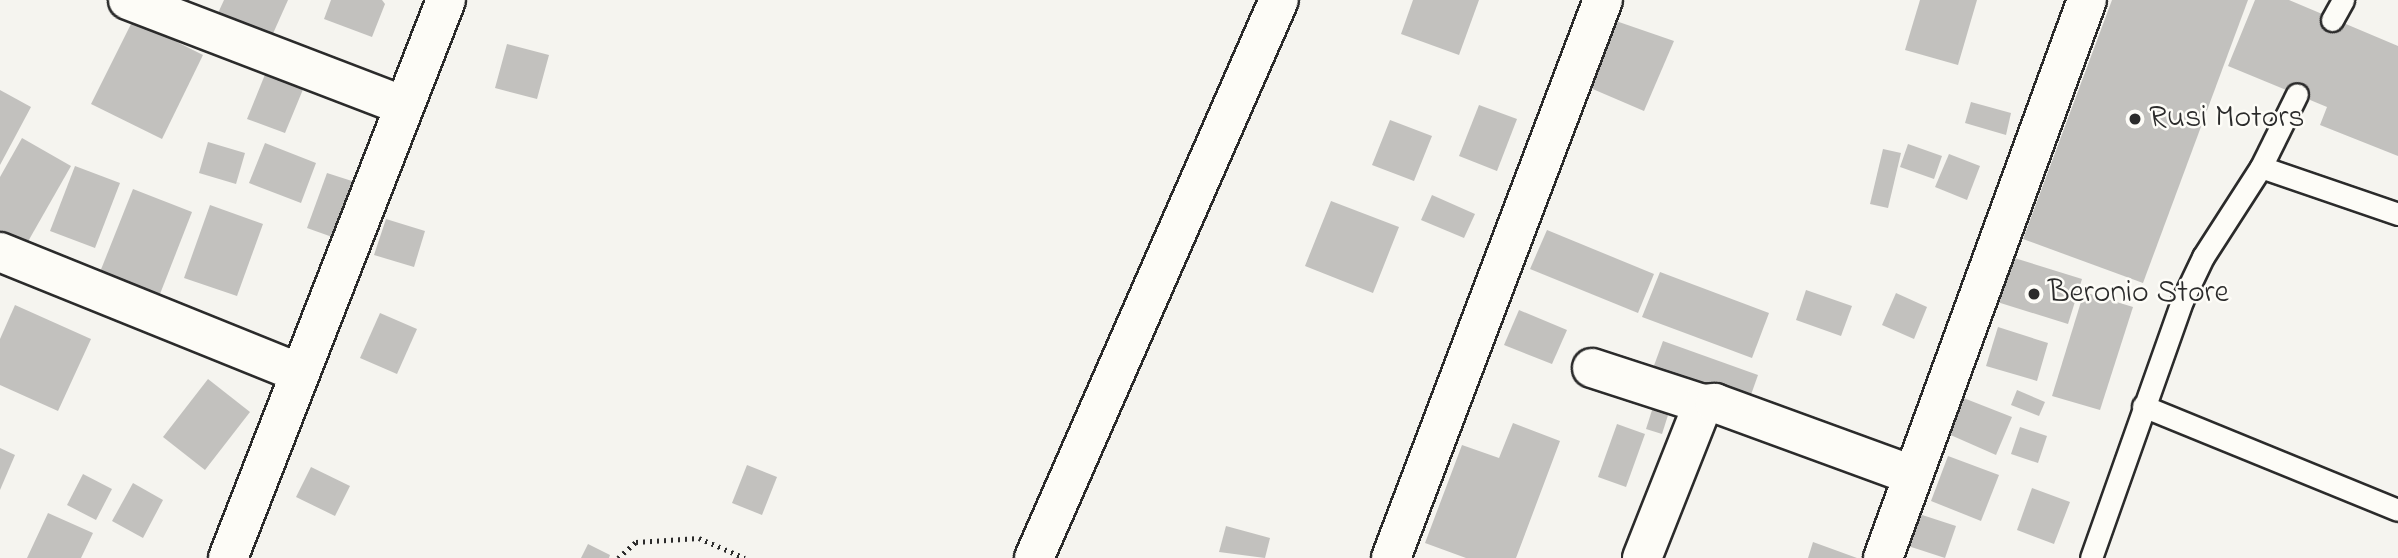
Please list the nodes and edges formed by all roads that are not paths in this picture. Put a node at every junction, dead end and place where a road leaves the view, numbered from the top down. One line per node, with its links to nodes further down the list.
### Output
1 (128, 0): 9 (street)
2 (446, 0): 9 (street)
3 (1279, 0): 20 (street)
4 (1603, 0): 21 (street)
5 (2087, 0): 17 (street)
6 (2343, 0): 7 (lane)
7 (2332, 20)
8 (2297, 94): 10 (lane)
9 (402, 105): 14 (street)
10 (2262, 167): 11 (lane); 16 (lane)
11 (2398, 214)
12 (0, 251): 14 (street)
13 (1592, 368): 15 (street)
14 (300, 373): 19 (street)
15 (1703, 404): 17 (street); 22 (street)
16 (2143, 406): 18 (lane); 24 (lane)
17 (1912, 475): 23 (street)
18 (2398, 510)
19 (228, 558)
20 (1034, 558)
21 (1391, 558)
22 (1642, 558)
23 (1883, 558)
24 (2091, 558)

